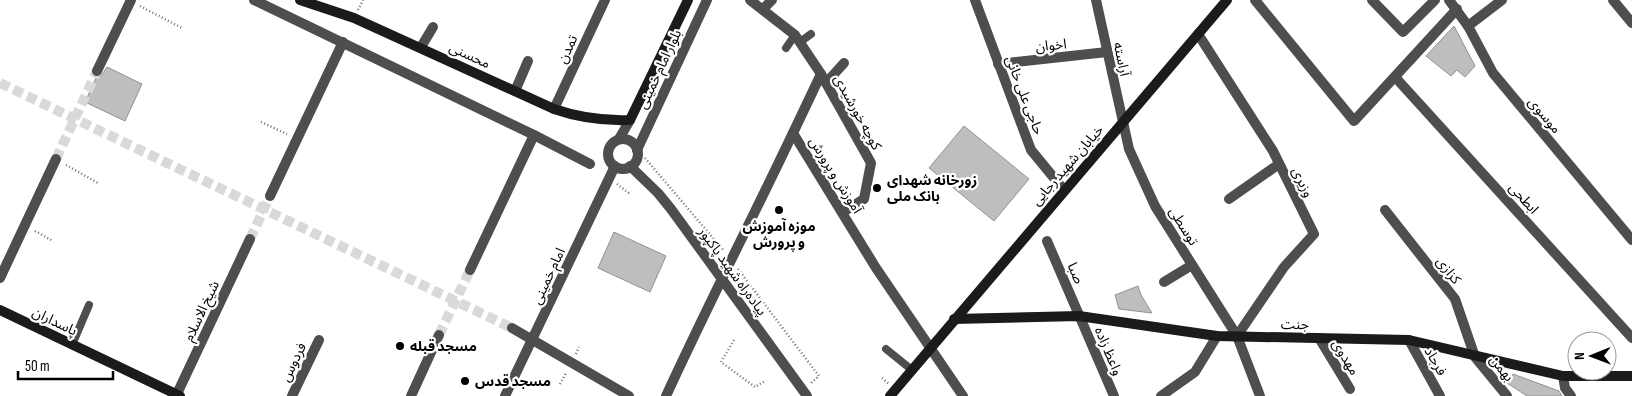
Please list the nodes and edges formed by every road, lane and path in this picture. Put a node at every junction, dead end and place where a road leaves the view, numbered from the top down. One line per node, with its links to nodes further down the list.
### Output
1 (130, 0): 23 (path); 34 (street)
2 (254, 0): 27 (street)
3 (300, 0): 28 (street, محسنی)
4 (605, 0): 38 (street, تمدن)
5 (688, 0): 39 (street, بلوار امام خمینی)
6 (707, 0): 46 (street, بلوار امام خمینی)
7 (750, 0): 18 (street)
8 (772, 0): 18 (street)
9 (975, 0): 33 (street, حاجی علی خانی)
10 (1096, 0): 30 (street, آراسته)
11 (1227, 0): 25 (street, خیابان شهید رجایی)
12 (1255, 0): 35 (street)
13 (1372, 0): 14 (street)
14 (1435, 0)
15 (1449, 0): 19 (street, موسوی)
16 (1502, 0): 21 (street)
17 (1612, 0): 20 (street)
18 (763, 9): 26 (street)
19 (1457, 9): 21 (street, موسوی); 35 (street)
20 (1632, 23)
21 (1468, 26): 60 (street, موسوی)
22 (433, 27): 28 (street)
23 (182, 28)
24 (810, 34): 26 (lane)
25 (1198, 34): 41 (street, خیابان شهید رجایی); 49 (street, وزیری)
26 (798, 39): 29 (lane); 36 (street)
27 (343, 42): 43 (street); 44 (street)
28 (421, 47): 37 (street, محسنی)
29 (786, 48)
30 (1107, 52): 33 (street, اخوان); 41 (street, آراسته)
31 (528, 61): 37 (street)
32 (844, 63): 36 (street, آموزش و پرورش)
33 (998, 64): 53 (street, حاجی علی خانی)
34 (97, 71)
35 (1395, 77): 77 (street, ابطحی)
36 (824, 79): 42 (street, آموزش و پرورش); 57 (street, کوچه خورشیدی)
37 (515, 91): 38 (street, محسنی)
38 (554, 109): 39 (street, محسنی)
39 (630, 120): 45 (street, بلوار امام خمینی)
40 (261, 122): 44 (path)
41 (1122, 123): 53 (street, خیابان شهید رجایی); 63 (street, توسطی)
42 (793, 133): 57 (street, آموزش و پرورش); 66 (street)
43 (534, 135): 48 (street); 64 (street)
44 (297, 139): 54 (street)
45 (619, 139): 46 (street); 50 (street)
46 (637, 150): 51 (street)
47 (56, 159): 52 (path); 58 (street)
48 (590, 164)
49 (1280, 164): 55 (street); 75 (street, وزیری)
50 (615, 166): 51 (street); 78 (street, امام خمینی)
51 (630, 166): 66 (street, پیاده‌راه شهید پاکپور)
52 (98, 183)
53 (1064, 190): 71 (street, خیابان شهید رجایی)
54 (270, 196)
55 (1229, 200)
56 (1384, 210): 85 (street, کزازی)
57 (843, 212): 84 (street, آموزش و پرورش)
58 (25, 226): 61 (path); 65 (street)
59 (250, 239): 91 (street, شیخ الاسلام)
60 (1632, 240)
61 (53, 241)
62 (1047, 241): 70 (street, صبا)
63 (1192, 264): 67 (street); 75 (street, توسطی)
64 (470, 270)
65 (0, 278)
66 (723, 280): 96 (street); 97 (street, پیاده‌راه شهید پاکپور)
67 (1164, 282)
68 (89, 305): 82 (lane)
69 (0, 310): 82 (street, پاسداران)
70 (1079, 316): 71 (street, جنت); 74 (street, جنت); 100 (street, واعظ زاده)
71 (954, 319): 84 (street, خیابان شهید رجایی)
72 (512, 328): 78 (street)
73 (440, 335): 93 (street)
74 (1216, 336): 75 (street, جنت); 101 (street)
75 (1237, 336): 76 (street, جنت); 102 (street, توسطی)
76 (1319, 338): 81 (street, جنت); 90 (street, مهدوی)
77 (1632, 338)
78 (533, 339): 94 (street, امام خمینی); 95 (street)
79 (319, 340): 92 (street, فردوس)
80 (734, 340): 89 (path)
81 (1409, 340): 85 (street, جنت); 103 (street, فرجاد)
82 (72, 345): 91 (street, پاسداران)
83 (886, 349): 86 (lane)
84 (929, 349): 86 (street, خیابان شهید رجایی); 99 (street, آموزش و پرورش)
85 (1475, 357): 87 (street, جنت); 104 (street, بهمن)
86 (912, 370): 98 (street, خیابان شهید رجایی)
87 (1563, 376): 88 (street, جنت); 105 (street)
88 (1632, 376)
89 (765, 381)
90 (1350, 390)
91 (177, 395)
92 (292, 396)
93 (411, 396)
94 (505, 396)
95 (629, 396)
96 (666, 396)
97 (807, 396)
98 (890, 396)
99 (963, 396)
100 (1114, 396)
101 (1160, 396)
102 (1260, 396)
103 (1440, 396)
104 (1507, 396)
105 (1571, 396)

